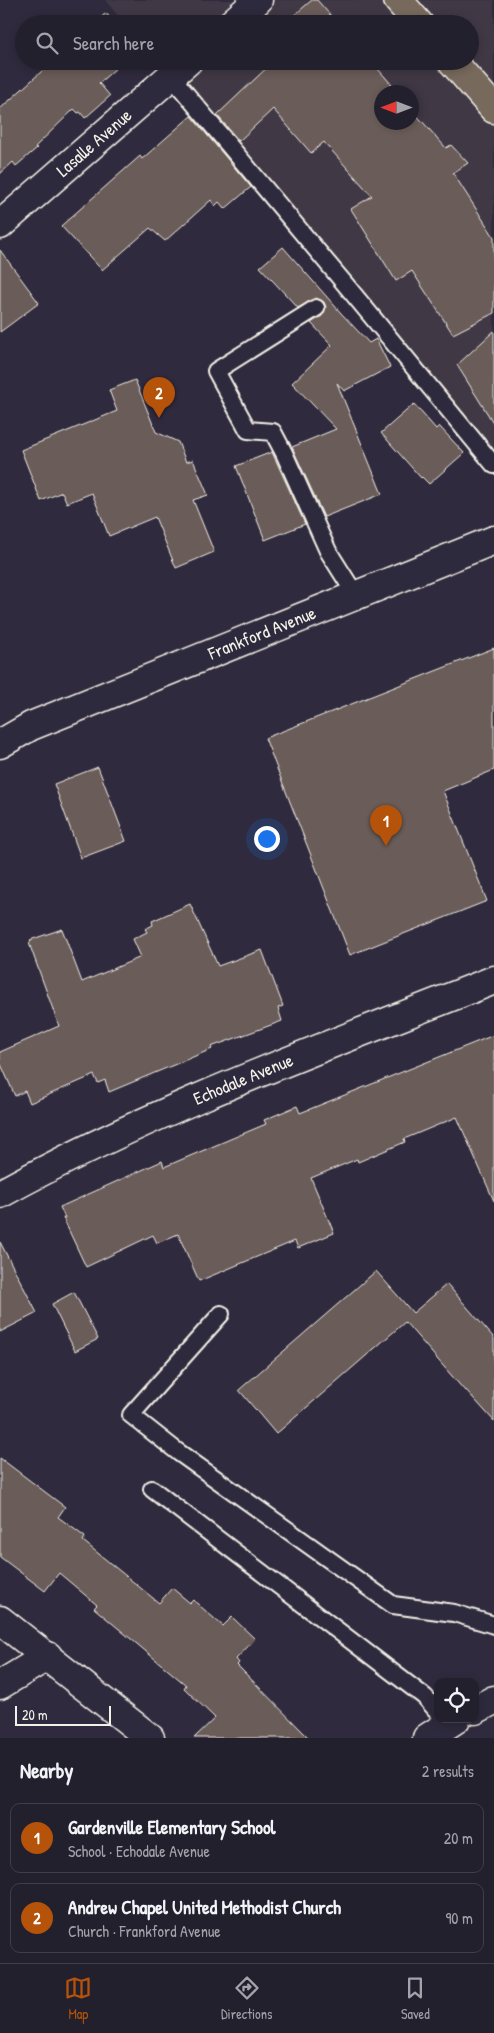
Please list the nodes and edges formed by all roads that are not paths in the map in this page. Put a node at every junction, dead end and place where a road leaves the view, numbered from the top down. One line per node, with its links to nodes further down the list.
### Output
1 (258, 0): 3 (street)
2 (398, 0): 4 (main road)
3 (241, 15)
4 (411, 15)
5 (179, 70): 9 (street, Lasalle Avenue)
6 (181, 70): 11 (lane)
7 (460, 70): 8 (main road)
8 (494, 110)
9 (0, 224)
10 (316, 308): 13 (lane)
11 (494, 465)
12 (494, 540): 13 (street, Frankford Avenue)
13 (355, 594): 14 (street, Frankford Avenue)
14 (0, 744)
15 (494, 980): 16 (street, Echodale Avenue)
16 (0, 1194)
17 (221, 1314): 20 (lane)
18 (152, 1489): 25 (lane)
19 (0, 1620): 21 (street)
20 (494, 1625)
21 (48, 1656): 22 (street); 26 (street)
22 (0, 1684)
23 (494, 1700): 24 (street)
24 (479, 1708)
25 (434, 1710)
26 (150, 1738)

